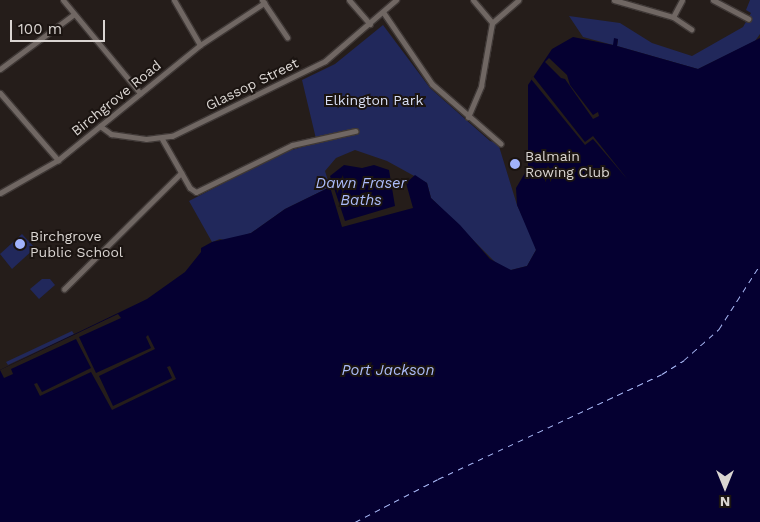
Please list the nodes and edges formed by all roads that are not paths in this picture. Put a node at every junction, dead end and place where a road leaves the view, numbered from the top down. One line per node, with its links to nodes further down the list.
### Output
1 (64, 0): 12 (street)
2 (174, 0): 19 (street)
3 (349, 0): 16 (street)
4 (396, 0): 11 (street, Glassop Street)
5 (473, 0): 15 (street)
6 (518, 0): 15 (street)
7 (614, 0): 13 (street)
8 (682, 0): 13 (street)
9 (713, 0): 14 (street)
10 (263, 1): 18 (street); 19 (street, Birchgrove Road)
11 (383, 12): 16 (street, Glassop Street); 23 (street)
12 (74, 14): 20 (street); 22 (street)
13 (673, 17): 17 (street)
14 (748, 19)
15 (492, 23): 23 (street)
16 (370, 24): 26 (street, Glassop Street)
17 (691, 29)
18 (287, 37)
19 (200, 45): 22 (street, Birchgrove Road)
20 (0, 69)
21 (0, 93): 28 (street)
22 (140, 94): 24 (street, Birchgrove Road)
23 (468, 117): 27 (street)
24 (100, 126): 26 (street); 28 (street, Birchgrove Road)
25 (355, 131): 29 (street)
26 (162, 139): 29 (street)
27 (501, 144)
28 (58, 160): 30 (street, Birchgrove Road)
29 (181, 172): 31 (street)
30 (1, 192)
31 (64, 289)

